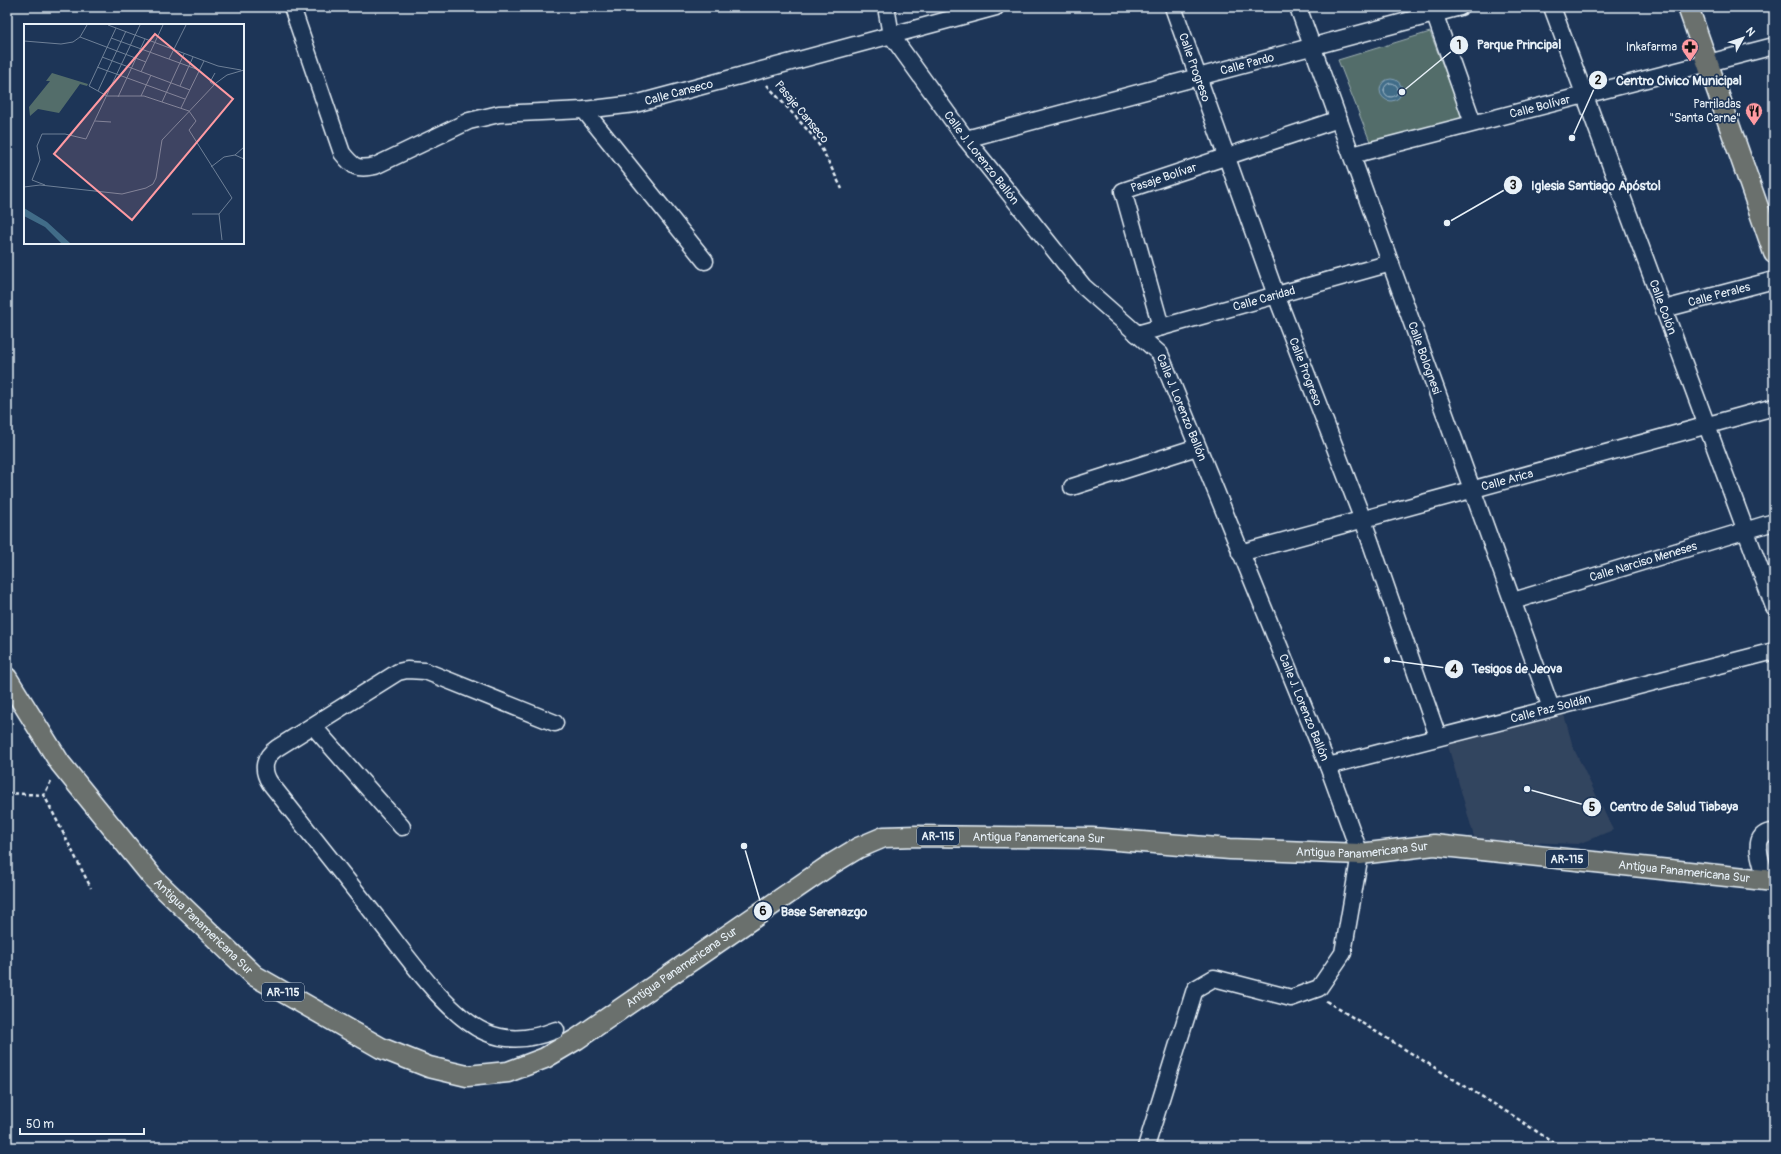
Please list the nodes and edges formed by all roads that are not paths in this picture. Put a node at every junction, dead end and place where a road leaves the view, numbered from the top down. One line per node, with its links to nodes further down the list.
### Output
1 (292, 7): 16 (street, Calle Canseco)
2 (886, 7): 10 (street, Calle J. Lorenzo Ballón)
3 (996, 7): 10 (street, Calle Canseco)
4 (1173, 7): 14 (street, Calle Progreso)
5 (1298, 7): 11 (street, Calle Bolognesi)
6 (1460, 7): 9 (street, Calle Pardo)
7 (1552, 7): 15 (street, Calle Colón)
8 (1688, 7): 13 (main road)
9 (1433, 10): 11 (street, Calle Pardo); 18 (street)
10 (891, 35): 16 (street, Calle Canseco); 19 (street, Calle J. Lorenzo Ballón)
11 (1313, 46): 14 (street, Calle Pardo); 17 (street, Calle Bolognesi)
12 (1774, 46): 13 (street, Calle Bolívar)
13 (1707, 63): 15 (street, Calle Bolívar); 22 (main road)
14 (1198, 77): 19 (street, Calle Pardo); 21 (street, Calle Progreso)
15 (1585, 95): 18 (street, Calle Bolívar); 27 (street, Calle Colón)
16 (584, 110): 23 (street)
17 (1339, 119): 20 (street, Calle Bolognesi); 21 (street, Pasaje Bolívar)
18 (1474, 124): 20 (street, Calle Bolívar)
19 (966, 139): 29 (street, Calle J. Lorenzo Ballón)
20 (1352, 155): 24 (street, Calle Bolognesi)
21 (1227, 156): 26 (street, Calle Progreso); 28 (street, Pasaje Bolívar)
22 (1774, 253)
23 (705, 261)
24 (1391, 263): 26 (street, Calle Caridad); 34 (street, Calle Bolognesi)
25 (1774, 280): 27 (street, Calle Perales)
26 (1276, 295): 28 (street, Calle Caridad); 35 (street, Calle Progreso)
27 (1664, 309): 31 (street, Calle Colón)
28 (1161, 327): 29 (street, Calle Caridad)
29 (1137, 334): 32 (street, Calle J. Lorenzo Ballón)
30 (1774, 407): 31 (street, Calle Arica)
31 (1706, 426): 34 (street, Calle Arica); 37 (street, Calle Colón)
32 (1197, 447): 33 (street); 38 (street, Calle J. Lorenzo Ballón)
33 (1072, 487)
34 (1472, 490): 35 (street, Calle Arica); 39 (street, Calle Bolognesi)
35 (1363, 520): 38 (street, Calle Arica); 46 (street, Calle Progreso)
36 (1774, 522): 37 (street, Calle Narciso Meneses)
37 (1746, 530): 39 (street, Calle Narciso Meneses); 40 (street, Calle Colón)
38 (1240, 553): 47 (street, Calle J. Lorenzo Ballón)
39 (1513, 601): 43 (street, Calle Bolognesi)
40 (1774, 607)
41 (1774, 651): 43 (street, Calle Paz Soldán)
42 (7, 678): 50 (main road, Antigua Panamericana Sur / AR-115)
43 (1551, 708): 46 (street, Calle Paz Soldán)
44 (555, 723): 45 (street)
45 (313, 726): 48 (street); 52 (street)
46 (1438, 737): 47 (street, Calle Paz Soldán)
47 (1328, 766): 50 (street, Calle J. Lorenzo Ballón)
48 (402, 827)
49 (1774, 832): 51 (street)
50 (1360, 854): 51 (main road, Antigua Panamericana Sur / AR-115); 53 (street)
51 (1771, 881)
52 (556, 1030)
53 (1146, 1147)

